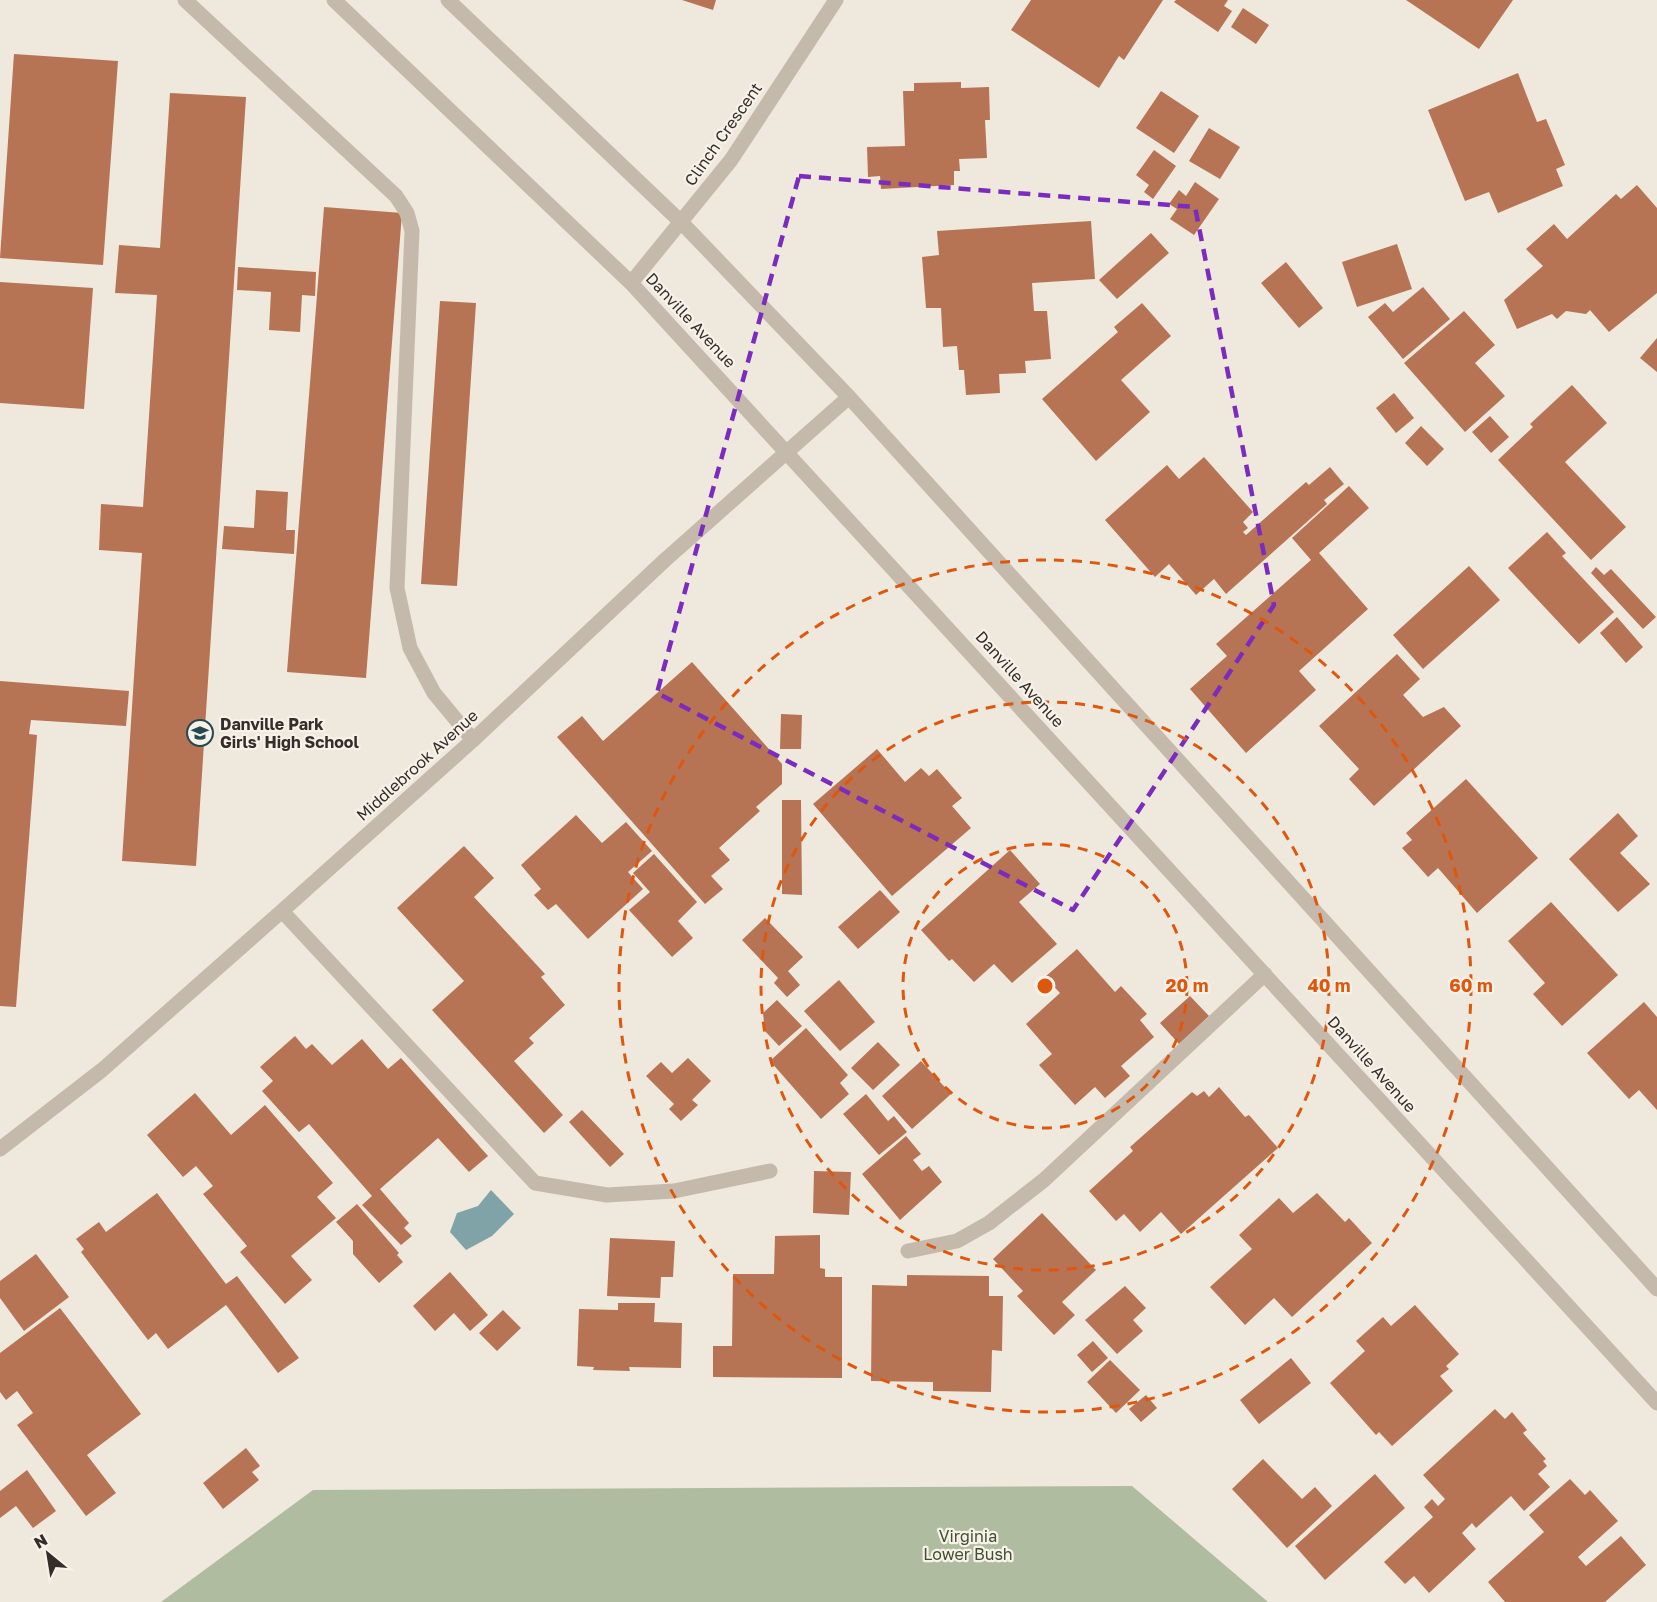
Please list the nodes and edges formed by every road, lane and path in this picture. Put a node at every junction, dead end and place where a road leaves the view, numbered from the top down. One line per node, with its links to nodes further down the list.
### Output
1 (185, 0): 9 (street)
2 (334, 0): 6 (street, Danville Avenue)
3 (448, 0): 5 (street)
4 (836, 0): 5 (street, Clinch Crescent)
5 (681, 222): 6 (street, Clinch Crescent); 7 (street)
6 (631, 283): 8 (street, Danville Avenue)
7 (849, 397): 8 (street, Middlebrook Avenue); 15 (street)
8 (788, 451): 9 (street, Middlebrook Avenue); 11 (street, Danville Avenue)
9 (473, 740): 10 (street, Middlebrook Avenue)
10 (282, 911): 12 (street, Middlebrook Avenue); 13 (street)
11 (1265, 974): 14 (street); 16 (street, Danville Avenue)
12 (0, 1149)
13 (770, 1171)
14 (908, 1251)
15 (1657, 1289)
16 (1657, 1403)

